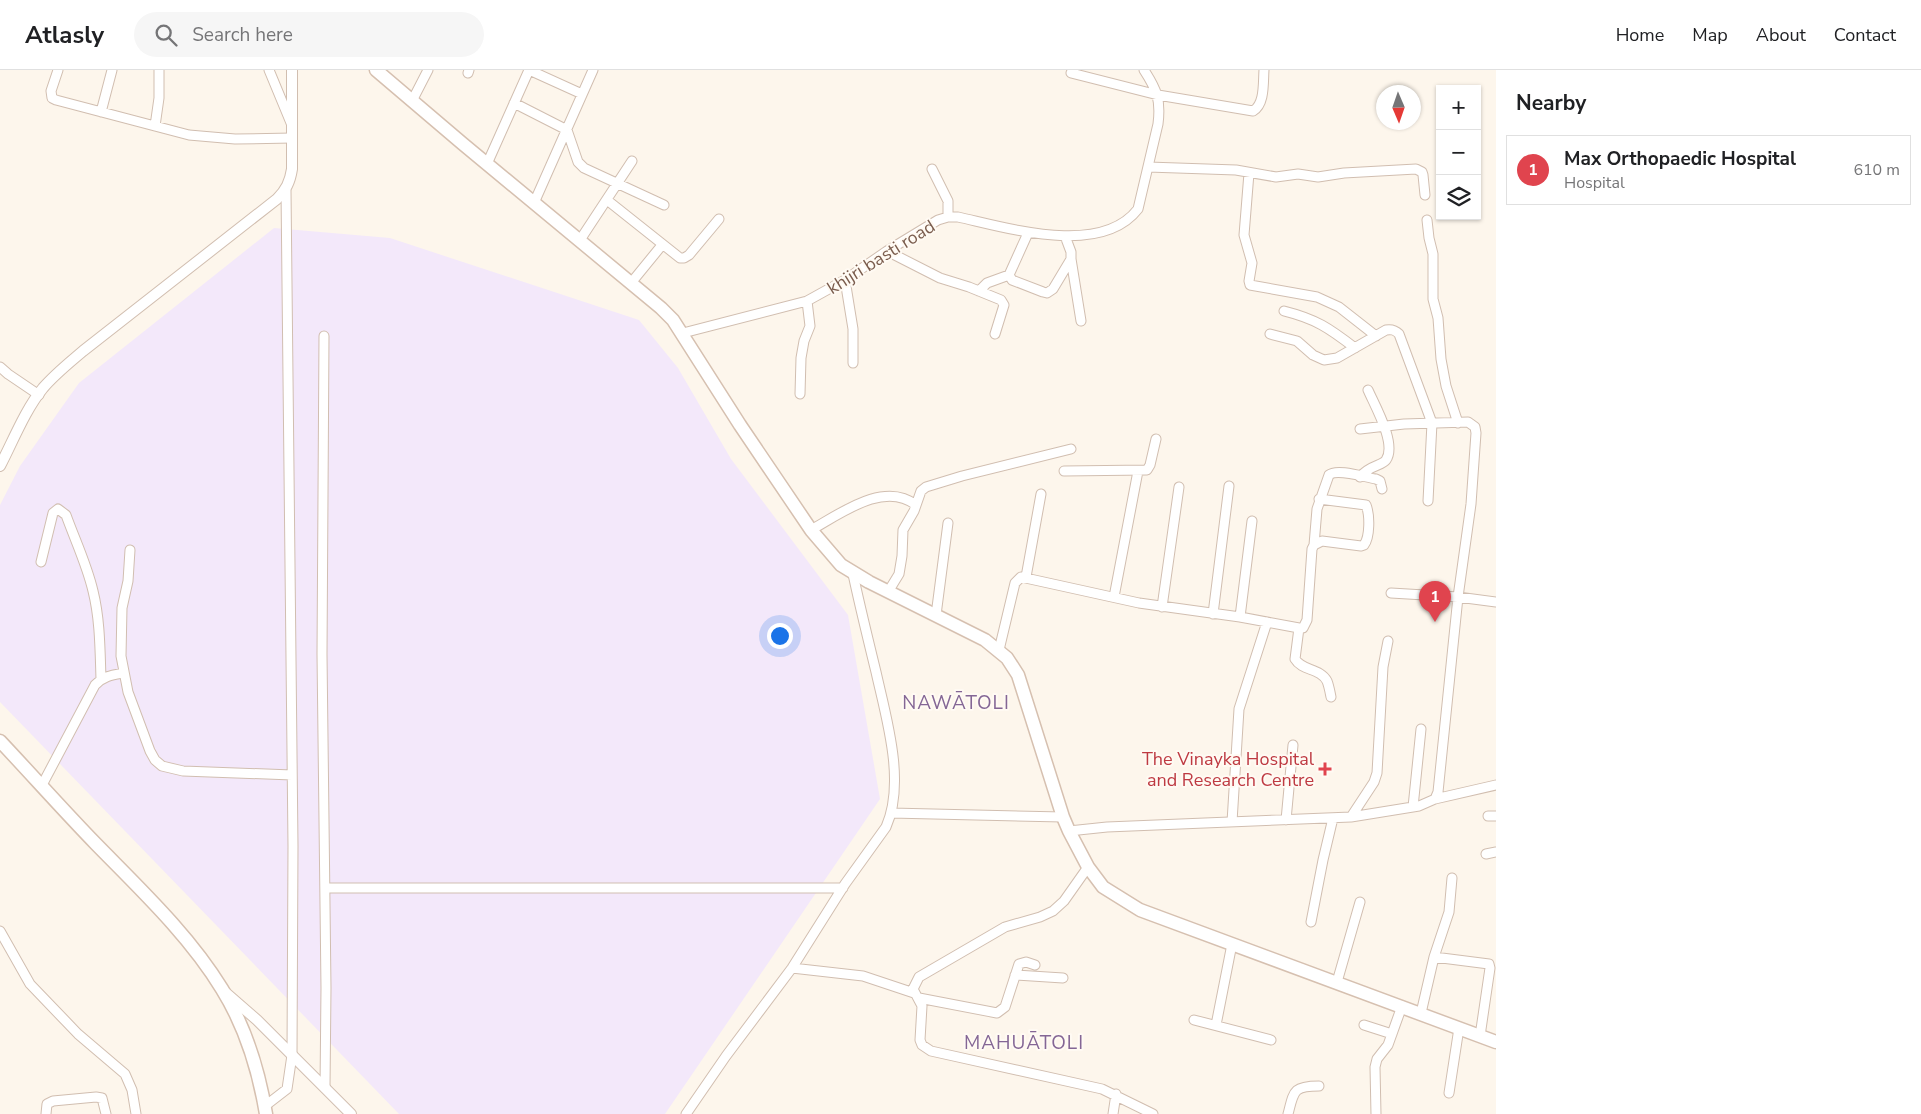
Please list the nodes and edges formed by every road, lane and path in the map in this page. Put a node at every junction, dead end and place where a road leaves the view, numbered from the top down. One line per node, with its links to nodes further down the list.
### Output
1 (58, 70): 17 (street)
2 (112, 70): 17 (street)
3 (159, 70): 18 (street)
4 (269, 70): 19 (street)
5 (292, 70): 19 (street)
6 (376, 70): 15 (main road)
7 (428, 70): 15 (street)
8 (529, 70): 13 (street); 16 (street)
9 (593, 70): 13 (street)
10 (1144, 70): 14 (street, khijri basti road)
11 (1264, 70): 14 (street)
12 (1071, 73): 14 (street)
13 (582, 94): 20 (street)
14 (1158, 95): 24 (street, khijri basti road)
15 (412, 101): 23 (main road)
16 (514, 103): 20 (street); 23 (street)
17 (101, 112): 18 (street)
18 (155, 126): 21 (street)
19 (292, 126): 21 (street)
20 (567, 130): 27 (street); 31 (street)
21 (292, 138): 28 (street)
22 (632, 161): 27 (street)
23 (487, 164): 31 (main road)
24 (1148, 166): 26 (street); 37 (street, khijri basti road)
25 (932, 169): 33 (street)
26 (1249, 173): 29 (street); 53 (street)
27 (617, 184): 30 (street); 32 (street)
28 (286, 190): 59 (street); 104 (street)
29 (1425, 195)
30 (607, 200): 38 (street); 39 (street)
31 (534, 203): 38 (main road)
32 (664, 205)
33 (948, 217): 36 (street, khijri basti road); 40 (street, khijri basti road)
34 (719, 219): 39 (street)
35 (1428, 220): 61 (street)
36 (1028, 233): 37 (street, khijri basti road); 42 (street)
37 (1065, 236): 41 (street)
38 (580, 240): 44 (main road)
39 (662, 245): 44 (street)
40 (887, 251): 43 (street, khijri basti road); 45 (street)
41 (1071, 259): 42 (street); 48 (street)
42 (1009, 275): 45 (street)
43 (845, 280): 46 (street, khijri basti road); 55 (street)
44 (631, 282): 49 (main road)
45 (979, 291): 50 (street)
46 (807, 301): 49 (street, khijri basti road); 58 (street)
47 (1284, 311): 54 (street)
48 (1081, 321)
49 (683, 333): 79 (main road)
50 (996, 334)
51 (1270, 334): 54 (street)
52 (324, 336): 120 (street)
53 (1376, 336): 54 (street); 60 (street)
54 (1354, 348)
55 (853, 363)
56 (0, 367): 59 (street)
57 (1368, 390): 62 (street)
58 (800, 394)
59 (39, 395): 66 (street)
60 (1432, 423): 61 (street); 62 (street); 75 (street)
61 (1458, 423): 88 (street)
62 (1385, 426): 63 (street); 69 (street)
63 (1360, 429)
64 (1156, 439): 68 (street)
65 (1071, 449): 76 (street)
66 (0, 466)
67 (1064, 471): 68 (street)
68 (1138, 471): 87 (street)
69 (1360, 477): 72 (street); 74 (street)
70 (1229, 486): 91 (street)
71 (1179, 487): 90 (street)
72 (1382, 488)
73 (1042, 494): 84 (street)
74 (1319, 499): 80 (street); 80 (street)
75 (1428, 500)
76 (916, 505): 79 (street); 85 (street)
77 (1252, 520): 93 (street)
78 (948, 523): 92 (street)
79 (811, 530): 83 (main road)
80 (1314, 544): 95 (street)
81 (130, 550): 98 (street)
82 (41, 562): 99 (street)
83 (853, 574): 85 (main road); 109 (street)
84 (1026, 577): 87 (street); 97 (street)
85 (888, 592): 92 (main road)
86 (1391, 593): 88 (street)
87 (1114, 597): 90 (street)
88 (1458, 597): 89 (street); 107 (street)
89 (1496, 602)
90 (1162, 607): 91 (street)
91 (1213, 614): 93 (street)
92 (936, 615): 97 (main road)
93 (1240, 618): 94 (street)
94 (1267, 622): 95 (street); 114 (street)
95 (1299, 628): 100 (street)
96 (1388, 641): 111 (street)
97 (999, 650): 110 (main road)
98 (124, 673): 99 (street); 104 (street)
99 (101, 678): 106 (street)
100 (1331, 697)
101 (1421, 729): 108 (street)
102 (1, 743): 106 (main road)
103 (1294, 745): 113 (street)
104 (292, 775): 144 (street)
105 (1496, 785): 107 (street)
106 (41, 786): 132 (main road)
107 (1435, 799): 108 (street)
108 (1413, 807): 111 (street)
109 (891, 813): 110 (street); 121 (street)
110 (1063, 817): 115 (main road)
111 (1351, 817): 112 (street)
112 (1333, 818): 113 (street); 123 (street)
113 (1286, 820): 114 (street)
114 (1232, 822): 115 (street)
115 (1069, 831): 118 (main road)
116 (1496, 852): 117 (street)
117 (1486, 854)
118 (1088, 867): 125 (main road); 133 (street)
119 (1452, 878): 126 (street)
120 (326, 888): 121 (street); 146 (street)
121 (843, 888): 128 (street)
122 (1360, 902): 131 (street)
123 (1311, 922)
124 (0, 931): 152 (street)
125 (1232, 944): 131 (main road); 138 (street)
126 (1434, 957): 135 (street); 141 (street)
127 (1035, 965): 129 (street)
128 (792, 968): 133 (street); 154 (street)
129 (1015, 975): 130 (street); 133 (street)
130 (1063, 978)
131 (1337, 982): 134 (main road)
132 (223, 990): 144 (street); 149 (main road)
133 (916, 996): 147 (street)
134 (1402, 1006): 135 (main road); 140 (street)
135 (1422, 1013): 139 (main road)
136 (1194, 1020): 138 (street)
137 (1364, 1024): 140 (street)
138 (1216, 1026): 142 (street)
139 (1459, 1028): 141 (main road); 148 (street)
140 (1392, 1034): 158 (street)
141 (1480, 1036): 143 (main road)
142 (1271, 1040)
143 (1496, 1042)
144 (292, 1055): 146 (street); 149 (street)
145 (1319, 1086): 157 (street)
146 (325, 1088): 153 (street)
147 (1116, 1094): 155 (street); 156 (street)
148 (1449, 1094)
149 (265, 1110)
150 (46, 1114): 151 (street)
151 (106, 1114)
152 (136, 1114)
153 (352, 1114)
154 (686, 1114)
155 (1113, 1114)
156 (1153, 1114)
157 (1288, 1114)
158 (1376, 1114)

